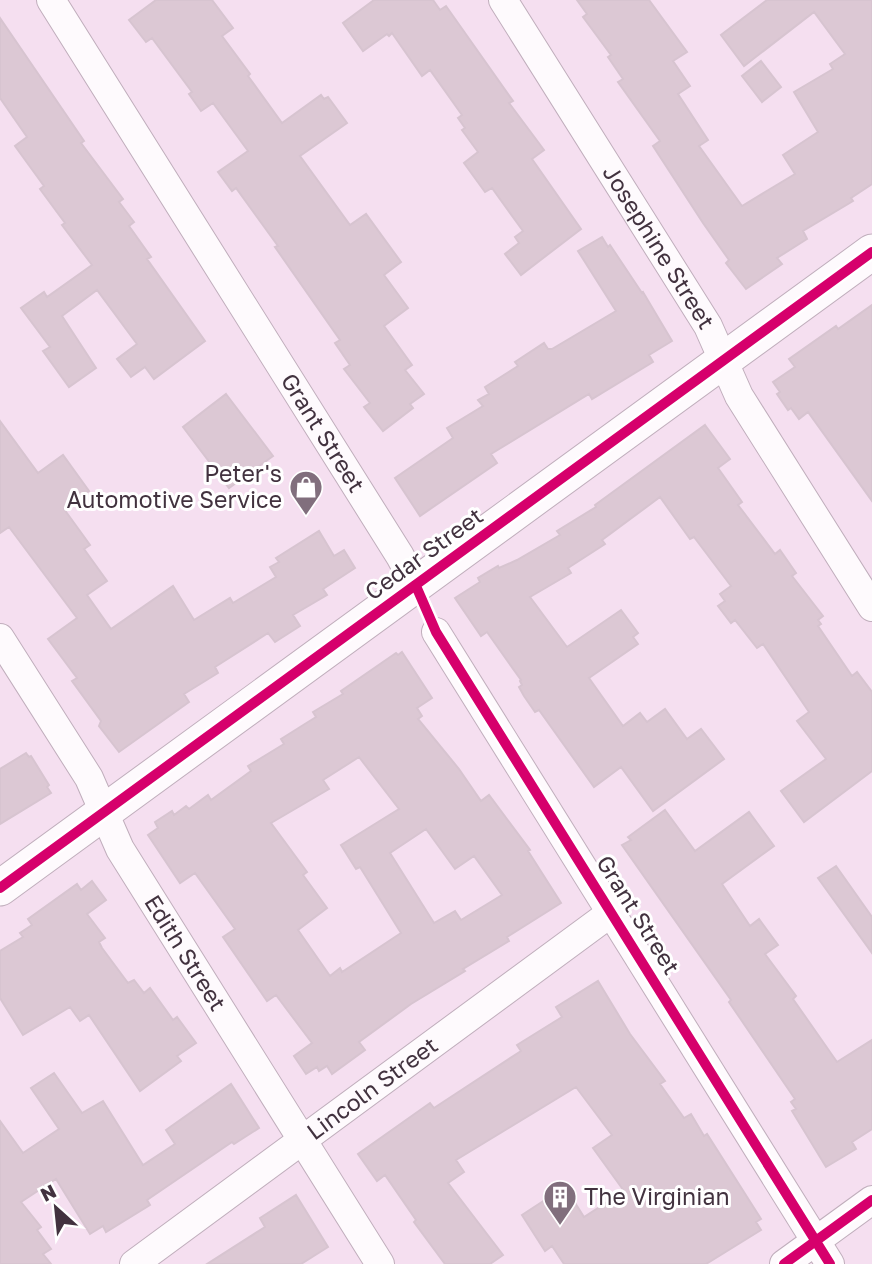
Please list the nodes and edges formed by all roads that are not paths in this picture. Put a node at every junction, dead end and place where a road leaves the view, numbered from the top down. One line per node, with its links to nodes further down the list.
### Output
1 (51, 0): 5 (street, Grant Street)
2 (503, 0): 4 (street, Josephine Street)
3 (872, 252): 4 (street, Cedar Street)
4 (723, 360): 5 (street, Cedar Street); 6 (street, Josephine Street)
5 (416, 586): 9 (street, Cedar Street)
6 (872, 607)
7 (436, 632): 11 (street, Grant Street)
8 (0, 638): 9 (street, Edith Street)
9 (104, 813): 10 (street, Cedar Street); 12 (street, Edith Street)
10 (0, 888)
11 (612, 912): 12 (street, Lincoln Street); 14 (street, Grant Street)
12 (302, 1141): 15 (street, Lincoln Street); 16 (street, Edith Street)
13 (872, 1200): 14 (street)
14 (823, 1252): 17 (street)
15 (134, 1264)
16 (380, 1264)
17 (784, 1264)

